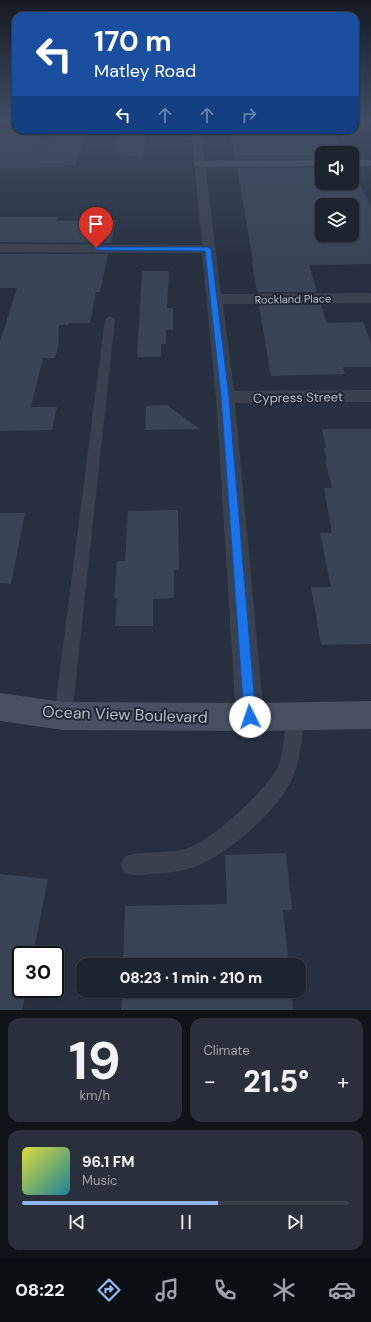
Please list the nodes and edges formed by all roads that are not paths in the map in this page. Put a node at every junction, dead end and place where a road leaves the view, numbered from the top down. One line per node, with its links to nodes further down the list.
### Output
1 (200, 169): 3 (street)
2 (0, 248): 3 (street)
3 (208, 249): 5 (street)
4 (371, 298): 5 (street, Rockland Place)
5 (214, 299): 8 (street)
6 (110, 319): 11 (lane)
7 (371, 396): 8 (street, Cypress Street)
8 (225, 397): 13 (street)
9 (0, 707): 11 (street, Ocean View Boulevard)
10 (371, 715): 12 (street, Ocean View Boulevard)
11 (63, 716): 13 (street, Ocean View Boulevard)
12 (296, 716): 13 (street, Ocean View Boulevard); 14 (lane)
13 (250, 717)
14 (132, 865)

